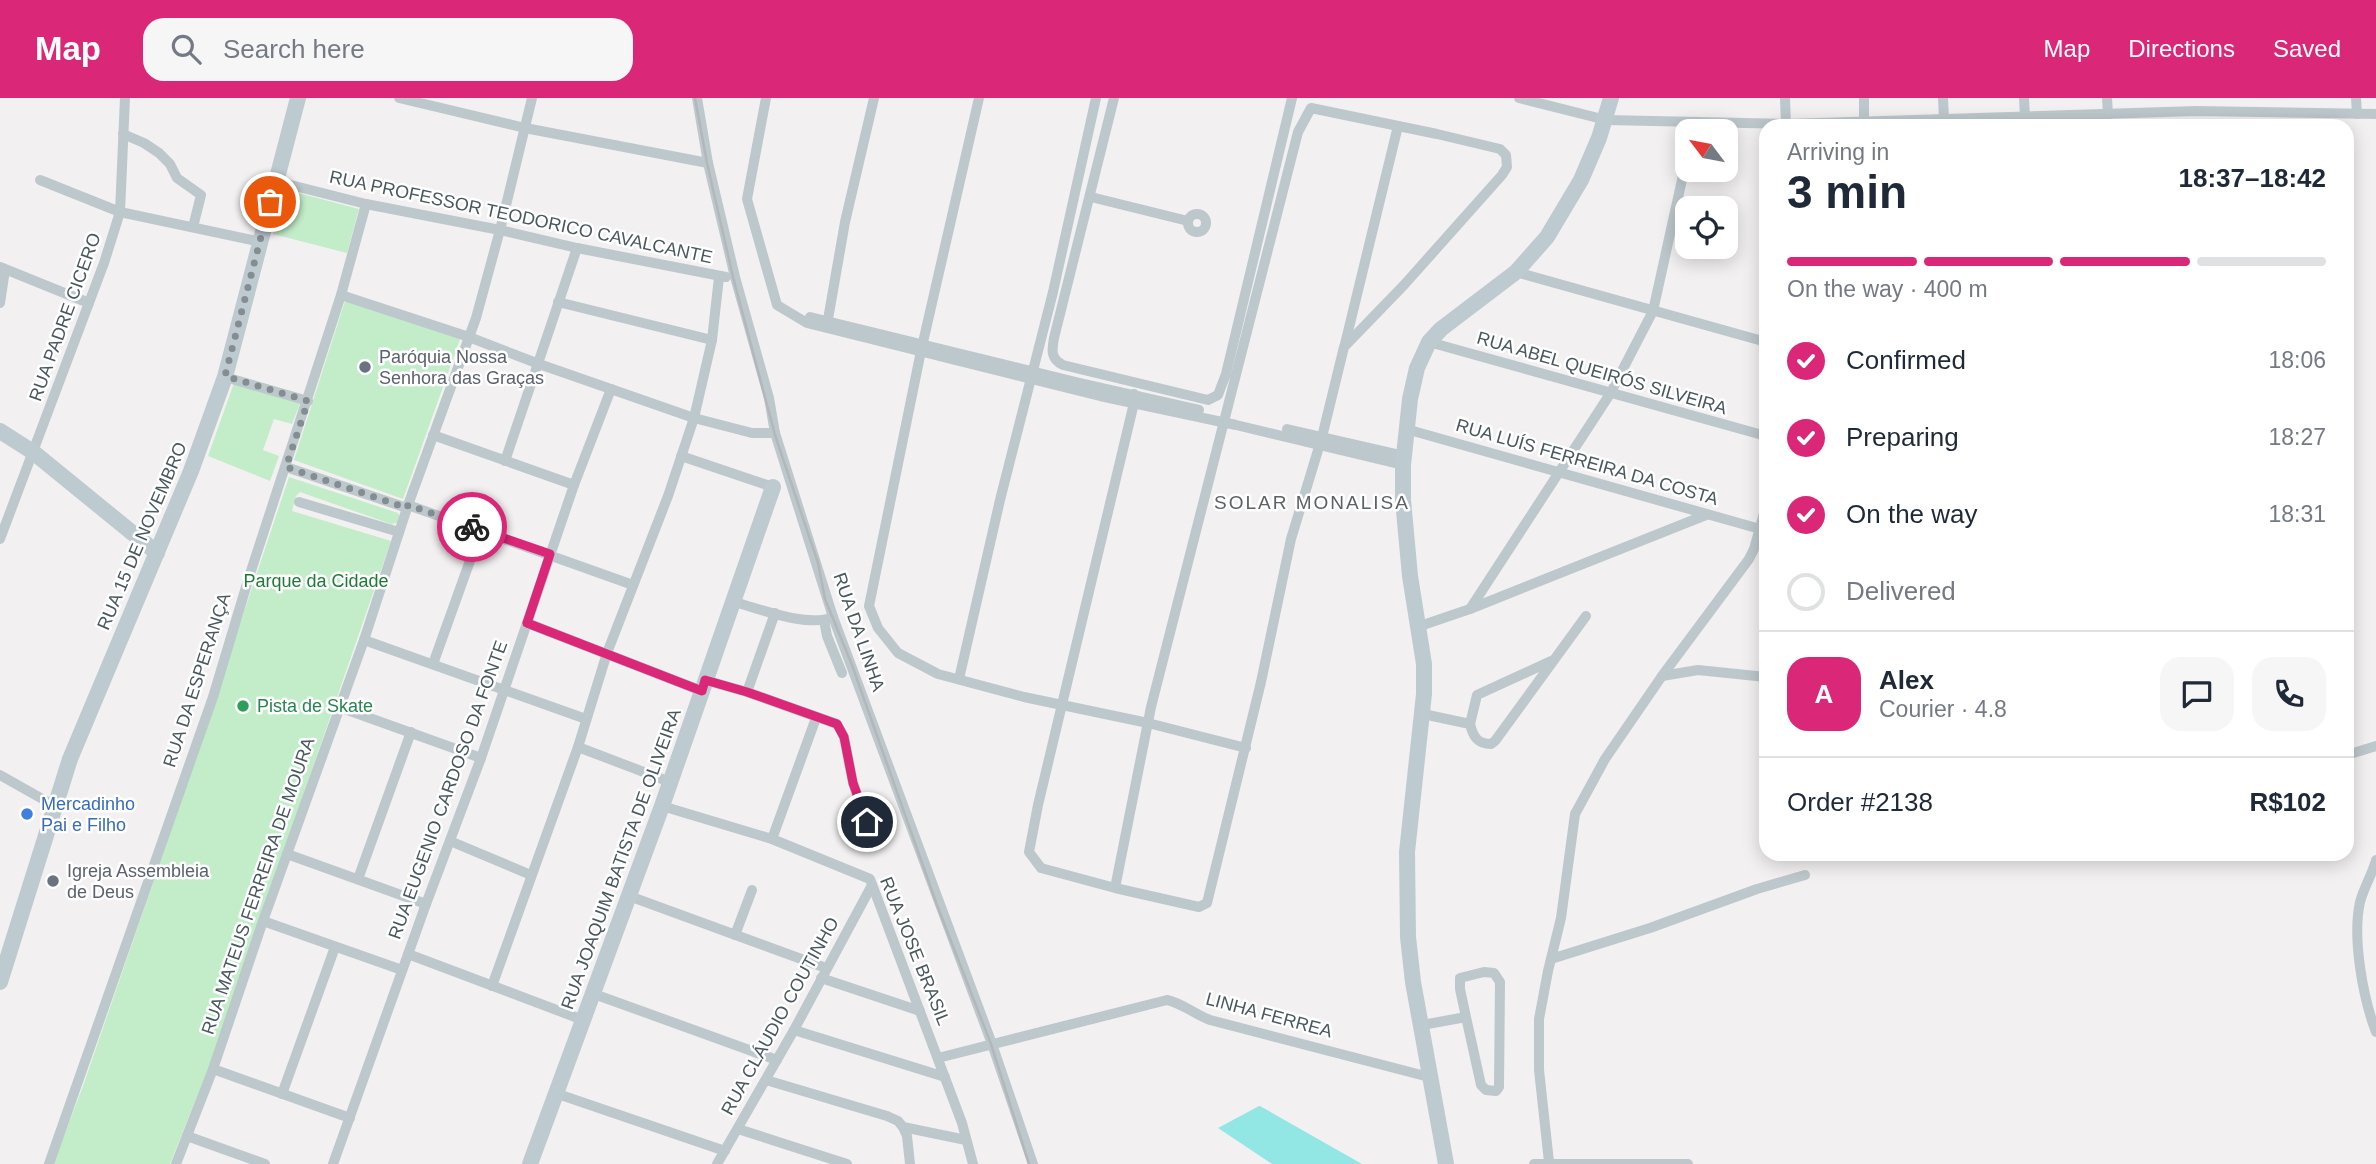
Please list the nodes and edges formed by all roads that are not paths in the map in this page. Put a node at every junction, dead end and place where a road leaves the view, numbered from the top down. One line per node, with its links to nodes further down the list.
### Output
1 (125, 98): 37 (street, RUA PADRE CICERO)
2 (298, 98): 40 (main road, RUA 15 DE NOVEMBRO)
3 (399, 98): 36 (street)
4 (532, 98): 36 (street, RUA MATEUS FERREIRA DE MOURA)
5 (697, 98): 38 (street, RUA DA LINHA)
6 (766, 98): 59 (street)
7 (874, 98): 59 (street)
8 (979, 98): 65 (street)
9 (1096, 98): 67 (street)
10 (1114, 98): 42 (street)
11 (1292, 98): 42 (street)
12 (1518, 98): 31 (street)
13 (1611, 98): 31 (main road)
14 (1785, 98): 28 (street)
15 (1864, 98): 29 (street)
16 (1943, 98): 30 (street)
17 (2024, 98): 27 (street)
18 (2107, 98): 26 (street)
19 (2196, 98): 22 (street)
20 (2268, 98): 23 (street)
21 (2356, 98): 24 (street)
22 (2196, 111): 23 (street); 26 (street)
23 (2269, 111): 24 (street)
24 (2357, 114): 25 (street)
25 (2376, 114)
26 (2108, 115): 27 (street)
27 (2025, 117): 30 (street)
28 (1786, 119)
29 (1864, 119)
30 (1944, 119)
31 (1606, 120): 32 (street); 51 (main road)
32 (1675, 125)
33 (1738, 125): 34 (street)
34 (1759, 125)
35 (1398, 126): 64 (street); 64 (street); 74 (street)
36 (525, 128): 38 (street); 47 (street, RUA MATEUS FERREIRA DE MOURA)
37 (123, 134): 44 (street, RUA PADRE CICERO); 46 (street)
38 (709, 163): 53 (street, RUA DA LINHA)
39 (40, 180): 44 (street)
40 (275, 181): 43 (street, RUA PROFESSOR TEODORICO CAVALCANTE); 48 (main road, RUA 15 DE NOVEMBRO)
41 (1682, 182): 58 (street)
42 (1091, 197): 45 (street)
43 (366, 204): 47 (street, RUA PROFESSOR TEODORICO CAVALCANTE); 54 (street, RUA DA ESPERANÇA)
44 (120, 212): 46 (street); 57 (street, RUA PADRE CICERO)
45 (1188, 221)
46 (193, 227): 48 (street)
47 (500, 230): 49 (street, RUA PROFESSOR TEODORICO CAVALCANTE); 60 (street, RUA MATEUS FERREIRA DE MOURA)
48 (261, 242): 68 (main road, RUA 15 DE NOVEMBRO)
49 (578, 248): 52 (street, RUA PROFESSOR TEODORICO CAVALCANTE); 55 (street)
50 (3, 269): 56 (street); 57 (street)
51 (1516, 272): 58 (street); 63 (main road)
52 (719, 277): 53 (street, RUA PROFESSOR TEODORICO CAVALCANTE); 61 (street)
53 (735, 277): 77 (street, RUA DA LINHA)
54 (341, 295): 60 (street); 72 (street, RUA DA ESPERANÇA)
55 (558, 302): 61 (street); 66 (street)
56 (0, 303)
57 (89, 303): 81 (street, RUA PADRE CICERO)
58 (1653, 312): 62 (street); 70 (street)
59 (827, 324): 65 (street)
60 (470, 337): 66 (street); 79 (street, RUA MATEUS FERREIRA DE MOURA)
61 (712, 340): 73 (street)
62 (1759, 340)
63 (1429, 342): 70 (street, RUA ABEL QUEIRÓS SILVEIRA); 75 (main road)
64 (1344, 346): 80 (street)
65 (923, 347): 67 (street); 114 (street)
66 (539, 364): 69 (street); 84 (street)
67 (1032, 374): 71 (street); 114 (street)
68 (225, 376): 72 (street); 97 (main road, RUA 15 DE NOVEMBRO)
69 (611, 389): 73 (street); 87 (street, RUA EUGENIO CARDOSO DA FONTE)
70 (1610, 394): 78 (street, RUA ABEL QUEIRÓS SILVEIRA); 86 (street)
71 (1134, 399): 74 (street); 118 (street)
72 (308, 401): 85 (street, RUA DA ESPERANÇA)
73 (694, 418): 77 (street); 82 (street)
74 (1226, 419): 80 (street); 123 (street)
75 (1406, 429): 83 (main road); 86 (street, RUA LUÍS FERREIRA DA COSTA)
76 (0, 431): 81 (main road)
77 (775, 433): 104 (street, RUA DA LINHA)
78 (1759, 434)
79 (433, 435): 84 (street); 90 (street, RUA MATEUS FERREIRA DE MOURA)
80 (1320, 441): 83 (street); 128 (street)
81 (33, 452): 96 (street, RUA PADRE CICERO); 97 (main road)
82 (681, 456): 88 (street); 99 (street)
83 (1404, 460): 106 (main road)
84 (505, 461): 87 (street)
85 (286, 467): 90 (street); 181 (street, RUA DA ESPERANÇA)
86 (1559, 471): 91 (street, RUA LUÍS FERREIRA DA COSTA); 101 (street)
87 (574, 485): 98 (street, RUA EUGENIO CARDOSO DA FONTE)
88 (773, 487): 100 (main road, RUA JOAQUIM BATISTA DE OLIVEIRA)
89 (299, 502): 94 (street)
90 (407, 506): 93 (street); 94 (street, RUA MATEUS FERREIRA DE MOURA)
91 (1706, 514): 92 (street, RUA LUÍS FERREIRA DA COSTA); 101 (street)
92 (1759, 529)
93 (481, 530): 98 (street); 110 (street)
94 (399, 532): 107 (street, RUA MATEUS FERREIRA DE MOURA)
95 (1759, 532): 112 (street)
96 (0, 539)
97 (157, 553): 133 (main road, RUA 15 DE NOVEMBRO)
98 (550, 554): 99 (street); 105 (street, RUA EUGENIO CARDOSO DA FONTE)
99 (633, 585): 108 (street)
100 (734, 602): 102 (street); 115 (main road, RUA JOAQUIM BATISTA DE OLIVEIRA)
101 (1470, 609): 106 (street)
102 (775, 613): 104 (street); 117 (street)
103 (1586, 616): 109 (street)
104 (828, 619): 111 (street); 164 (street, RUA DA LINHA)
105 (527, 623): 108 (street); 116 (street, RUA EUGENIO CARDOSO DA FONTE)
106 (1420, 626): 120 (main road)
107 (364, 640): 110 (street); 119 (street, RUA MATEUS FERREIRA DE MOURA)
108 (607, 653): 115 (street); 122 (street)
109 (1553, 660): 124 (street); 124 (street)
110 (433, 664): 116 (street)
111 (842, 673)
112 (1662, 676): 113 (street); 152 (street)
113 (1759, 676)
114 (958, 679): 118 (street)
115 (704, 686): 117 (street); 132 (main road, RUA JOAQUIM BATISTA DE OLIVEIRA)
116 (503, 689): 122 (street); 130 (street, RUA EUGENIO CARDOSO DA FONTE)
117 (747, 692): 121 (street)
118 (1062, 705): 123 (street); 144 (street)
119 (339, 707): 125 (street); 138 (street, RUA MATEUS FERREIRA DE MOURA)
120 (1423, 714): 124 (street); 161 (main road)
121 (816, 718): 135 (street); 136 (street)
122 (586, 719): 127 (street)
123 (1148, 723): 128 (street); 144 (street)
124 (1470, 724)
125 (411, 732): 130 (street); 142 (street)
126 (2376, 746): 129 (street)
127 (578, 747): 132 (street); 140 (street)
128 (1246, 748): 144 (street)
129 (2354, 753)
130 (481, 758): 137 (street, RUA EUGENIO CARDOSO DA FONTE)
131 (0, 775): 133 (street)
132 (670, 782): 134 (main road, RUA JOAQUIM BATISTA DE OLIVEIRA)
133 (55, 806): 155 (main road, RUA 15 DE NOVEMBRO)
134 (662, 806): 136 (street, RUA JOSE BRASIL); 146 (main road, RUA JOAQUIM BATISTA DE OLIVEIRA)
135 (872, 838)
136 (772, 839): 143 (street, RUA JOSE BRASIL)
137 (450, 841): 140 (street); 147 (street, RUA EUGENIO CARDOSO DA FONTE)
138 (287, 854): 142 (street); 148 (street, RUA MATEUS FERREIRA DE MOURA)
139 (2376, 860): 163 (street)
140 (531, 875): 156 (street)
141 (1805, 875): 152 (street)
142 (358, 879): 147 (street)
143 (872, 885): 154 (street, RUA CLÁUDIO COUTINHO); 158 (street, RUA JOSE BRASIL)
144 (1115, 888)
145 (752, 890): 149 (street)
146 (629, 896): 149 (street); 157 (main road, RUA JOAQUIM BATISTA DE OLIVEIRA)
147 (426, 904): 151 (street, RUA EUGENIO CARDOSO DA FONTE)
148 (263, 921): 150 (street); 167 (street, RUA MATEUS FERREIRA DE MOURA)
149 (735, 935): 154 (street)
150 (335, 947): 153 (street); 172 (street)
151 (408, 954): 153 (street, RUA EUGENIO CARDOSO DA FONTE); 156 (street)
152 (1551, 959): 179 (street)
153 (402, 971): 173 (street, RUA EUGENIO CARDOSO DA FONTE)
154 (823, 973): 158 (street); 162 (street, RUA CLÁUDIO COUTINHO)
155 (0, 982)
156 (492, 986): 160 (street)
157 (594, 994): 160 (main road, RUA JOAQUIM BATISTA DE OLIVEIRA); 166 (street)
158 (920, 1011): 165 (street, RUA JOSE BRASIL)
159 (1466, 1017): 159 (street); 161 (street)
160 (583, 1020): 171 (main road, RUA JOAQUIM BATISTA DE OLIVEIRA)
161 (1422, 1025): 169 (main road)
162 (794, 1030): 166 (street, RUA CLÁUDIO COUTINHO); 168 (street)
163 (2376, 1032)
164 (992, 1044): 165 (street, LINHA FERREA); 169 (street, LINHA FERREA); 189 (street, RUA DA LINHA)
165 (938, 1058): 168 (street, RUA JOSE BRASIL)
166 (777, 1060): 170 (street, RUA CLÁUDIO COUTINHO)
167 (213, 1069): 172 (street); 176 (street, RUA MATEUS FERREIRA DE MOURA)
168 (945, 1077): 177 (street, RUA JOSE BRASIL)
169 (1429, 1077): 190 (main road)
170 (766, 1080): 174 (street); 175 (street, RUA CLÁUDIO COUTINHO)
171 (555, 1093): 178 (street); 184 (main road, RUA JOAQUIM BATISTA DE OLIVEIRA)
172 (282, 1094): 173 (street)
173 (350, 1118): 183 (street, RUA EUGENIO CARDOSO DA FONTE)
174 (903, 1127): 177 (street); 187 (street)
175 (738, 1129): 178 (street, RUA CLÁUDIO COUTINHO); 186 (street)
176 (187, 1136): 180 (street); 182 (street, RUA MATEUS FERREIRA DE MOURA)
177 (966, 1140): 188 (street, RUA JOSE BRASIL)
178 (724, 1151): 185 (street, RUA CLÁUDIO COUTINHO)
179 (1549, 1162): 191 (street); 192 (street)
180 (258, 1163)
181 (49, 1164)
182 (176, 1164)
183 (333, 1164)
184 (530, 1164)
185 (717, 1164)
186 (847, 1164)
187 (910, 1164)
188 (973, 1164)
189 (1033, 1164)
190 (1446, 1164)
191 (1534, 1164)
192 (1688, 1164)

